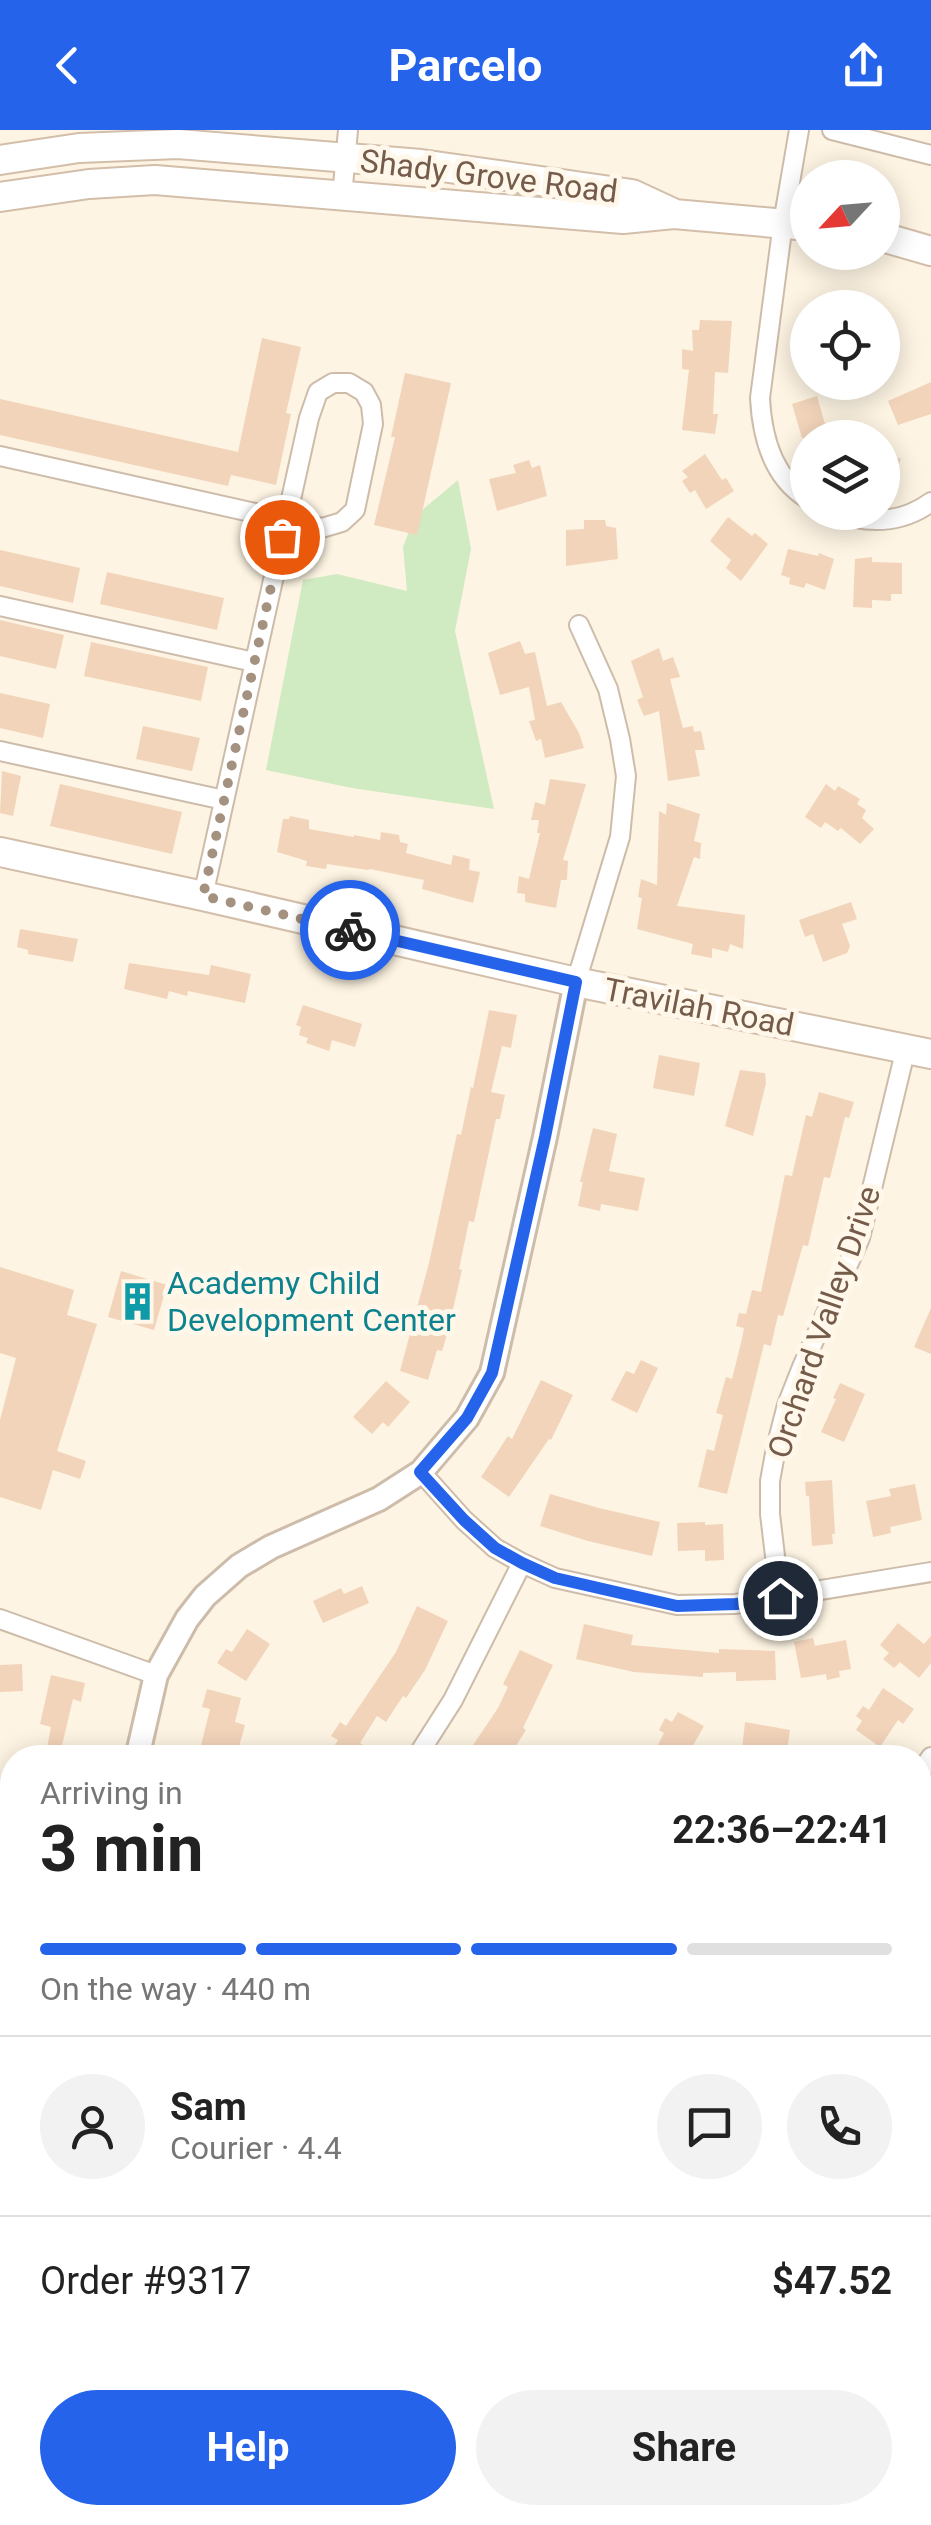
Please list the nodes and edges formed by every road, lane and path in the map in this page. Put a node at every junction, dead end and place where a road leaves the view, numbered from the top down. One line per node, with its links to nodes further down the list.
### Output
1 (799, 130): 6 (street)
2 (832, 130): 4 (street)
3 (346, 144): 5 (main road, Shady Grove Road); 8 (street); 9 (main road, Shady Grove Road)
4 (931, 156)
5 (0, 160)
6 (798, 160)
7 (0, 197): 8 (main road, Shady Grove Road)
8 (342, 197): 9 (main road, Shady Grove Road)
9 (674, 214): 10 (main road, Shady Grove Road)
10 (790, 224)
11 (900, 242): 13 (main road)
12 (790, 249): 15 (street)
13 (931, 251)
14 (0, 456): 18 (street)
15 (790, 485)
16 (931, 502): 17 (street)
17 (900, 519)
18 (286, 520): 18 (street); 21 (street)
19 (0, 606): 21 (street)
20 (579, 625): 26 (street)
21 (254, 662): 23 (street)
22 (0, 751): 23 (street)
23 (224, 800): 25 (street)
24 (0, 852): 25 (main road, Travilah Road)
25 (203, 896): 26 (main road, Travilah Road)
26 (576, 982): 27 (main road, Travilah Road); 28 (street)
27 (918, 1051): 31 (street, Orchard Valley Drive)
28 (420, 1472): 29 (street); 33 (street)
29 (522, 1563): 31 (street); 35 (street)
30 (931, 1572): 31 (street)
31 (780, 1598)
32 (0, 1619): 33 (street)
33 (156, 1675): 34 (street)
34 (139, 1745)
35 (424, 1745)

